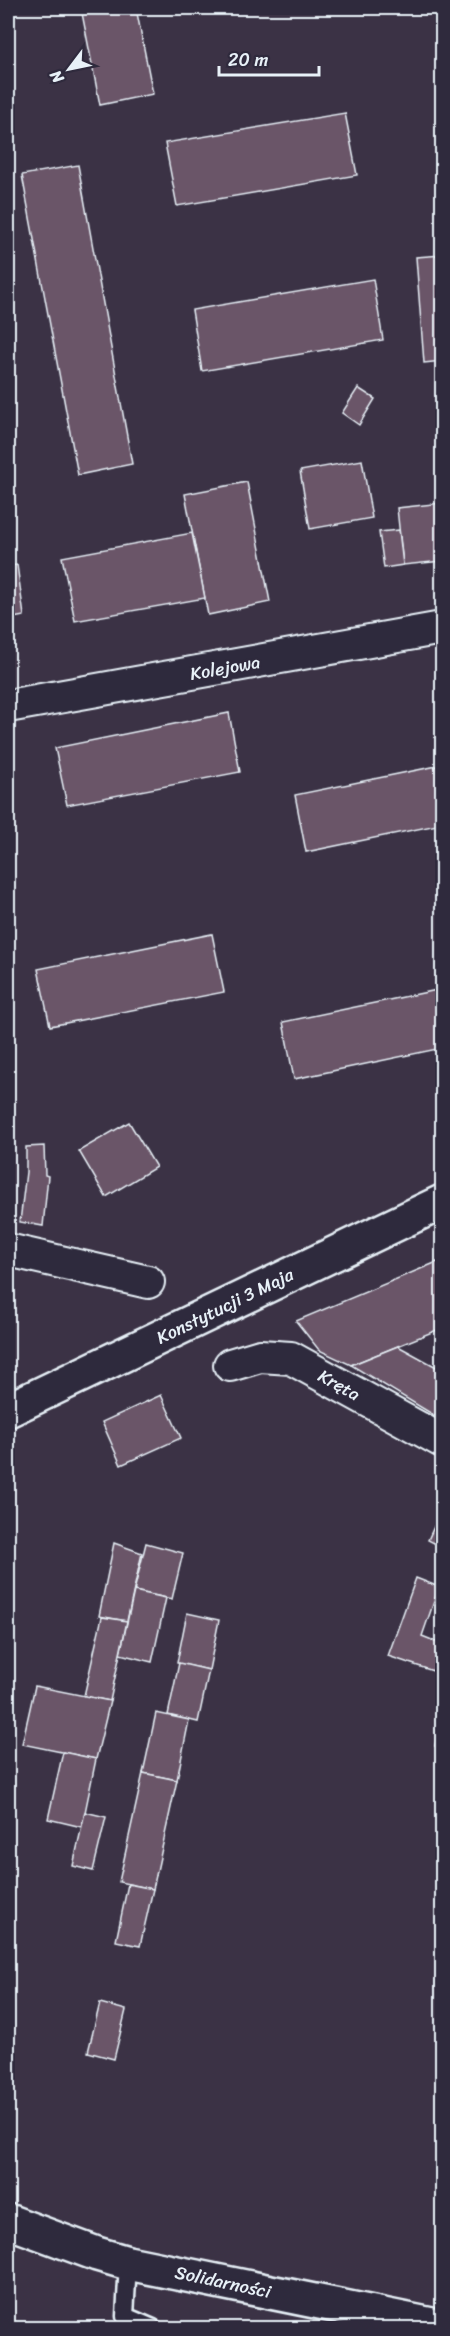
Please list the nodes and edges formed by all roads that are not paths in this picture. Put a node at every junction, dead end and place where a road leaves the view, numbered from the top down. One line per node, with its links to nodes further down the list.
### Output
1 (442, 628): 2 (street, Kolejowa)
2 (8, 706)
3 (442, 1202): 7 (main road, Konstytucji 3 Maja)
4 (8, 1250): 5 (street)
5 (148, 1282)
6 (230, 1365): 8 (street, Kręta)
7 (8, 1410)
8 (442, 1441)
9 (8, 2221): 10 (main road, Solidarności)
10 (128, 2263): 11 (main road, Solidarności); 12 (lane)
11 (442, 2327)
12 (153, 2328)

